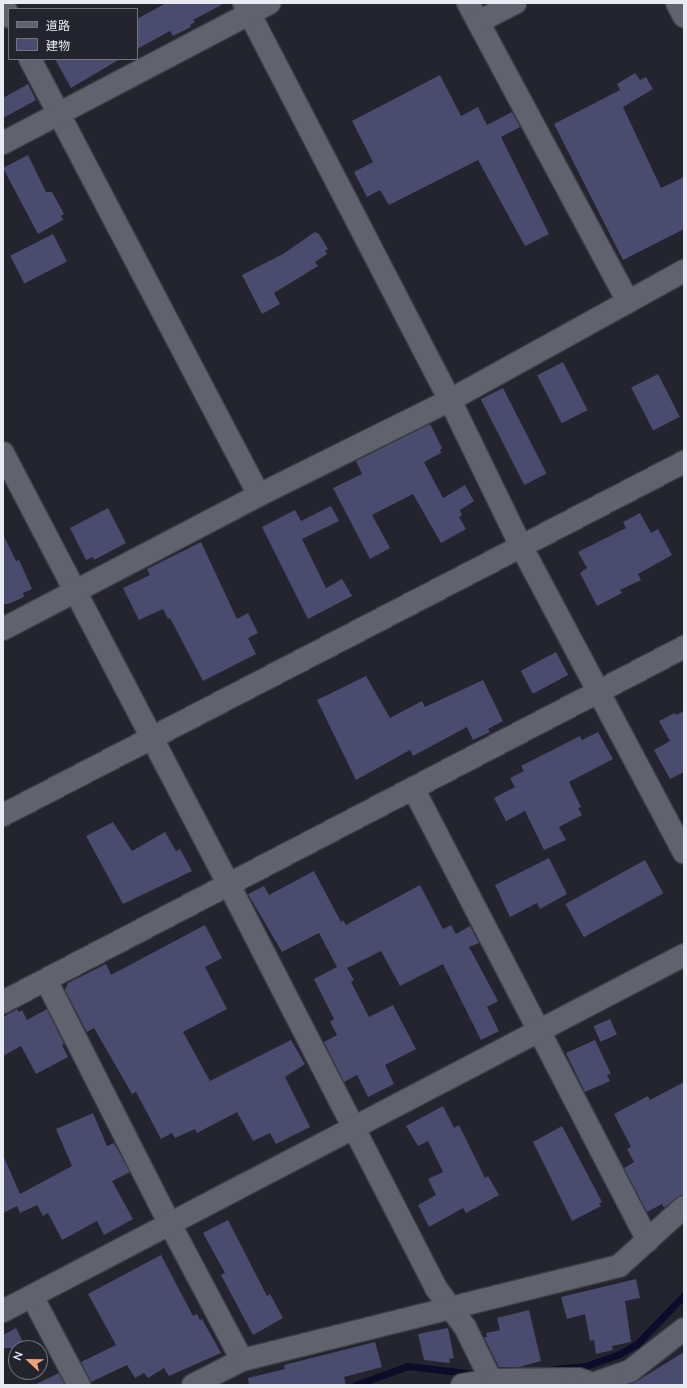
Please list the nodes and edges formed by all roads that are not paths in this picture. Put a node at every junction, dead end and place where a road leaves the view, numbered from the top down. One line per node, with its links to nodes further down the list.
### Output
1 (270, 3): 6 (street)
2 (468, 3): 9 (street)
3 (515, 3): 9 (street)
4 (677, 3): 8 (street)
5 (3, 6): 7 (street)
6 (247, 8): 11 (street); 15 (street)
7 (8, 15)
8 (684, 16)
9 (478, 22): 14 (street)
10 (31, 60): 11 (street)
11 (58, 114): 12 (street); 18 (street)
12 (3, 142)
13 (684, 271): 14 (street)
14 (628, 302): 15 (street)
15 (450, 400): 18 (street); 19 (street)
16 (3, 453): 20 (street)
17 (684, 462): 19 (street)
18 (259, 495): 20 (street)
19 (521, 546): 23 (street); 24 (street)
20 (76, 592): 21 (street); 24 (street)
21 (3, 629)
22 (684, 647): 23 (street)
23 (600, 690): 25 (street); 27 (street)
24 (152, 738): 26 (street); 28 (street)
25 (412, 788): 28 (street); 32 (street)
26 (3, 816)
27 (684, 852)
28 (229, 885): 30 (street); 33 (street)
29 (684, 955): 32 (street)
30 (46, 980): 31 (street); 35 (street)
31 (3, 1002)
32 (538, 1031): 33 (street); 36 (street)
33 (354, 1128): 35 (street); 38 (street)
34 (684, 1207): 36 (street)
35 (170, 1224): 37 (street); 41 (street)
36 (648, 1241): 38 (street)
37 (32, 1296): 39 (street); 44 (street)
38 (450, 1308): 41 (street); 42 (street)
39 (3, 1311)
40 (684, 1329): 43 (street)
41 (242, 1360): 45 (street)
42 (491, 1380): 43 (street); 46 (street)
43 (591, 1384)
44 (79, 1385)
45 (193, 1385)
46 (462, 1385)

